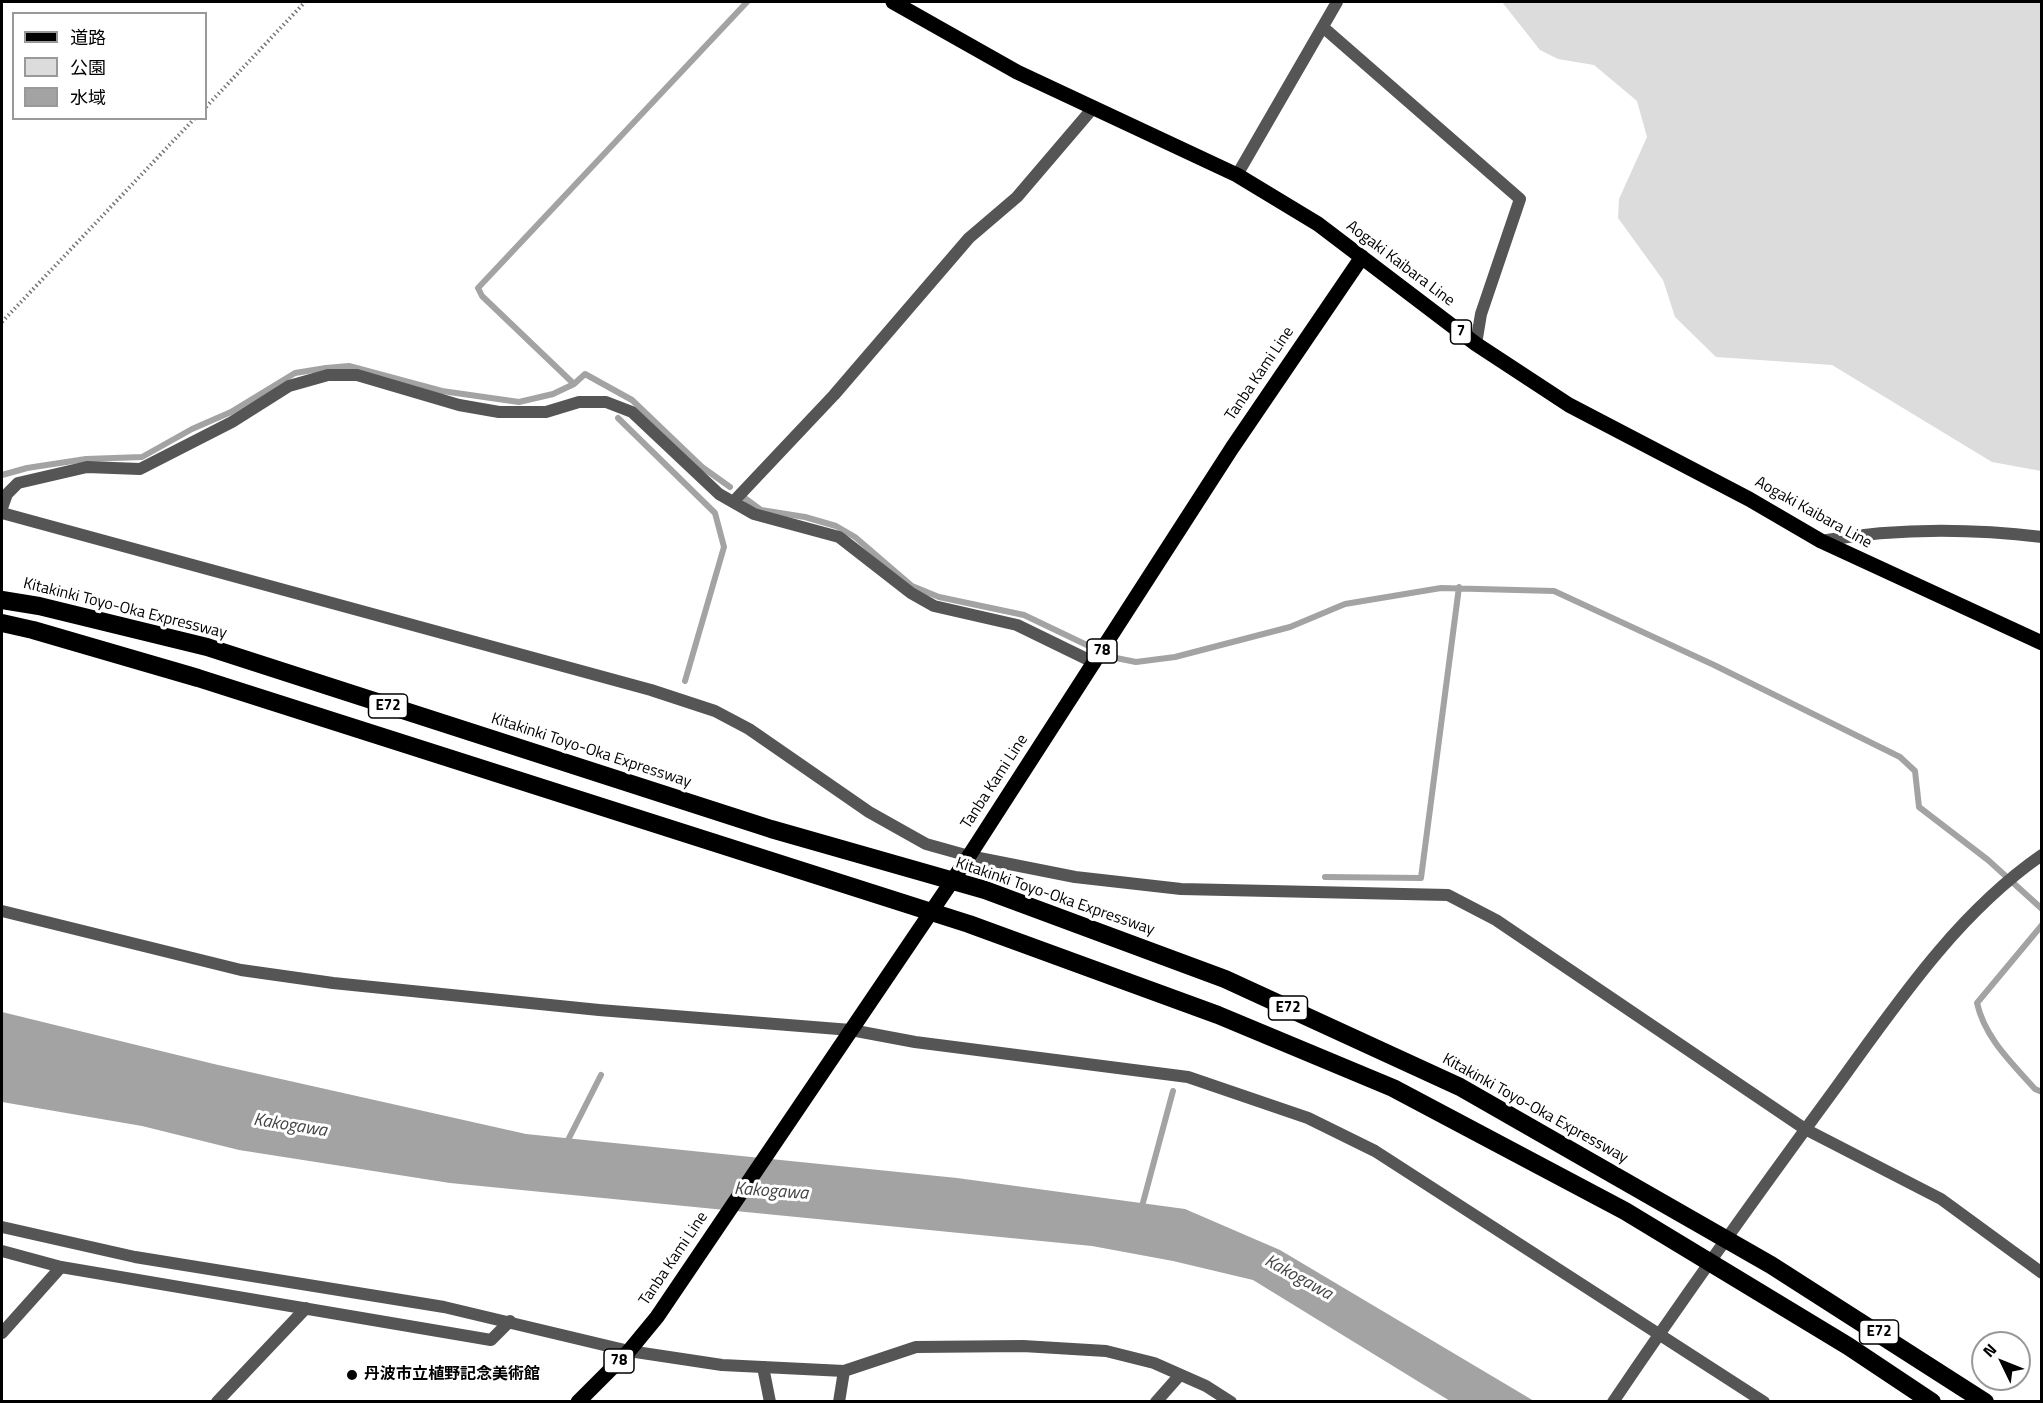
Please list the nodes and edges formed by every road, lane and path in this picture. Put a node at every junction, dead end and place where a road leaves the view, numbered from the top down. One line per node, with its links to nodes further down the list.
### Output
1 (305, 2): 5 (path)
2 (893, 2): 6 (main road, Aogaki Kaibara Line / 7)
3 (1337, 2): 4 (street)
4 (1324, 28): 8 (street); 11 (street)
5 (207, 106)
6 (1093, 108): 8 (main road, Aogaki Kaibara Line / 7); 12 (street)
7 (193, 120): 10 (path)
8 (1237, 175): 9 (main road, Aogaki Kaibara Line / 7)
9 (1362, 257): 11 (main road, Aogaki Kaibara Line / 7); 20 (main road, Tanba Kami Line / 78)
10 (2, 322)
11 (1476, 344): 16 (main road, Aogaki Kaibara Line / 7)
12 (733, 502): 13 (street); 20 (street)
13 (2, 508)
14 (2, 513): 22 (street)
15 (2042, 537): 16 (street)
16 (1821, 541): 19 (main road, Aogaki Kaibara Line / 7)
17 (2, 600): 47 (highway, Kitakinki Toyo-Oka Expressway / E72)
18 (2, 623): 46 (highway, E72)
19 (2042, 643)
20 (1095, 663): 22 (main road, Tanba Kami Line / 78)
21 (2042, 855): 25 (street)
22 (969, 856): 24 (main road, Tanba Kami Line / 78); 25 (street)
23 (2, 911): 24 (street)
24 (850, 1030): 33 (street); 34 (main road, Tanba Kami Line / 78)
25 (1805, 1129): 29 (street); 33 (street)
26 (2, 1227): 31 (street)
27 (2, 1251): 28 (street)
28 (61, 1267): 30 (street); 32 (street)
29 (2042, 1273)
30 (306, 1308): 31 (street); 38 (street)
31 (510, 1321): 34 (street)
32 (2, 1333)
33 (1659, 1334): 44 (street); 45 (street)
34 (629, 1352): 35 (street); 39 (main road, Tanba Kami Line / 78)
35 (763, 1367): 36 (street); 40 (street)
36 (844, 1371): 37 (street); 41 (street)
37 (1179, 1376): 42 (street); 43 (street)
38 (217, 1401)
39 (578, 1401)
40 (770, 1401)
41 (839, 1401)
42 (1156, 1401)
43 (1231, 1401)
44 (1613, 1401)
45 (1764, 1401)
46 (1932, 1401)
47 (1985, 1401)

